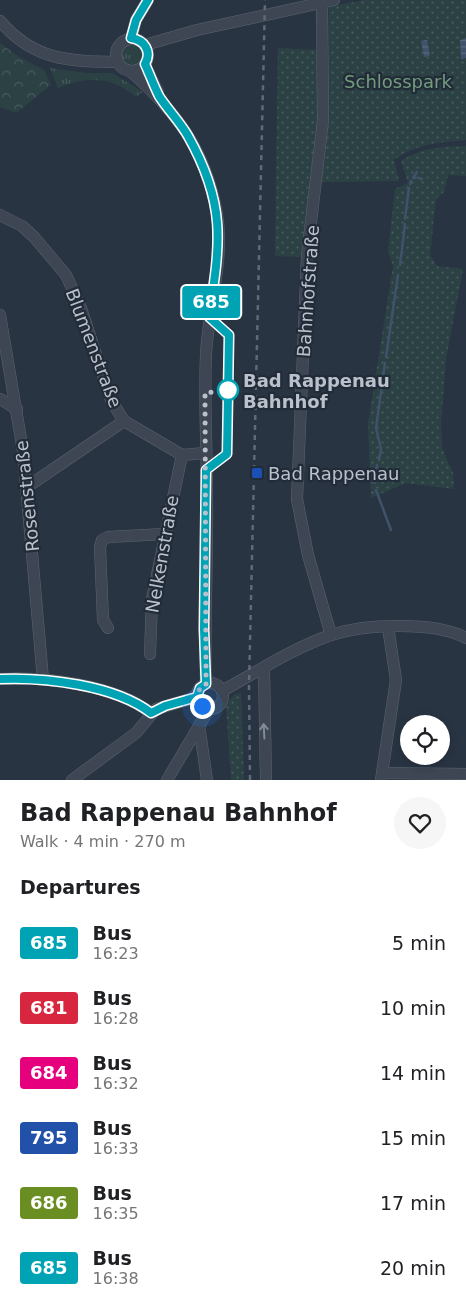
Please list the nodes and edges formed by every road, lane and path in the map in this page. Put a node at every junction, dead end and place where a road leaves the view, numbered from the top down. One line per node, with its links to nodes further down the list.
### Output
1 (148, 0): 5 (street)
2 (334, 0): 3 (street)
3 (322, 3): 6 (street); 21 (street, Bahnhofstraße)
4 (0, 21): 7 (street)
5 (131, 38): 6 (street); 7 (street)
6 (146, 55): 8 (street); 9 (street)
7 (118, 57): 8 (street)
8 (130, 70): 9 (street)
9 (159, 96): 15 (street)
10 (0, 215): 14 (street, Blumenstraße)
11 (0, 315): 13 (street, Rosenstraße)
12 (0, 399): 13 (street)
13 (17, 409): 17 (street, Rosenstraße)
14 (124, 421): 16 (street, Blumenstraße); 17 (street)
15 (205, 454): 16 (street); 27 (street)
16 (182, 455): 18 (street, Nelkenstraße)
17 (27, 487): 26 (street, Rosenstraße)
18 (164, 534): 20 (street); 23 (street, Nelkenstraße)
19 (388, 626): 21 (street); 22 (street); 34 (street)
20 (108, 628)
21 (331, 635): 24 (street)
22 (466, 638)
23 (150, 654)
24 (264, 669): 28 (street); 38 (street, one-way to 24)
25 (0, 679): 26 (street)
26 (43, 679): 31 (street)
27 (206, 684): 28 (street); 29 (street)
28 (222, 691): 30 (street)
29 (197, 697): 30 (street); 31 (street)
30 (208, 709): 32 (street)
31 (151, 713): 35 (street)
32 (200, 725): 36 (street); 37 (street)
33 (466, 774): 34 (street)
34 (382, 776)
35 (72, 780)
36 (167, 780)
37 (207, 780)
38 (266, 780)

